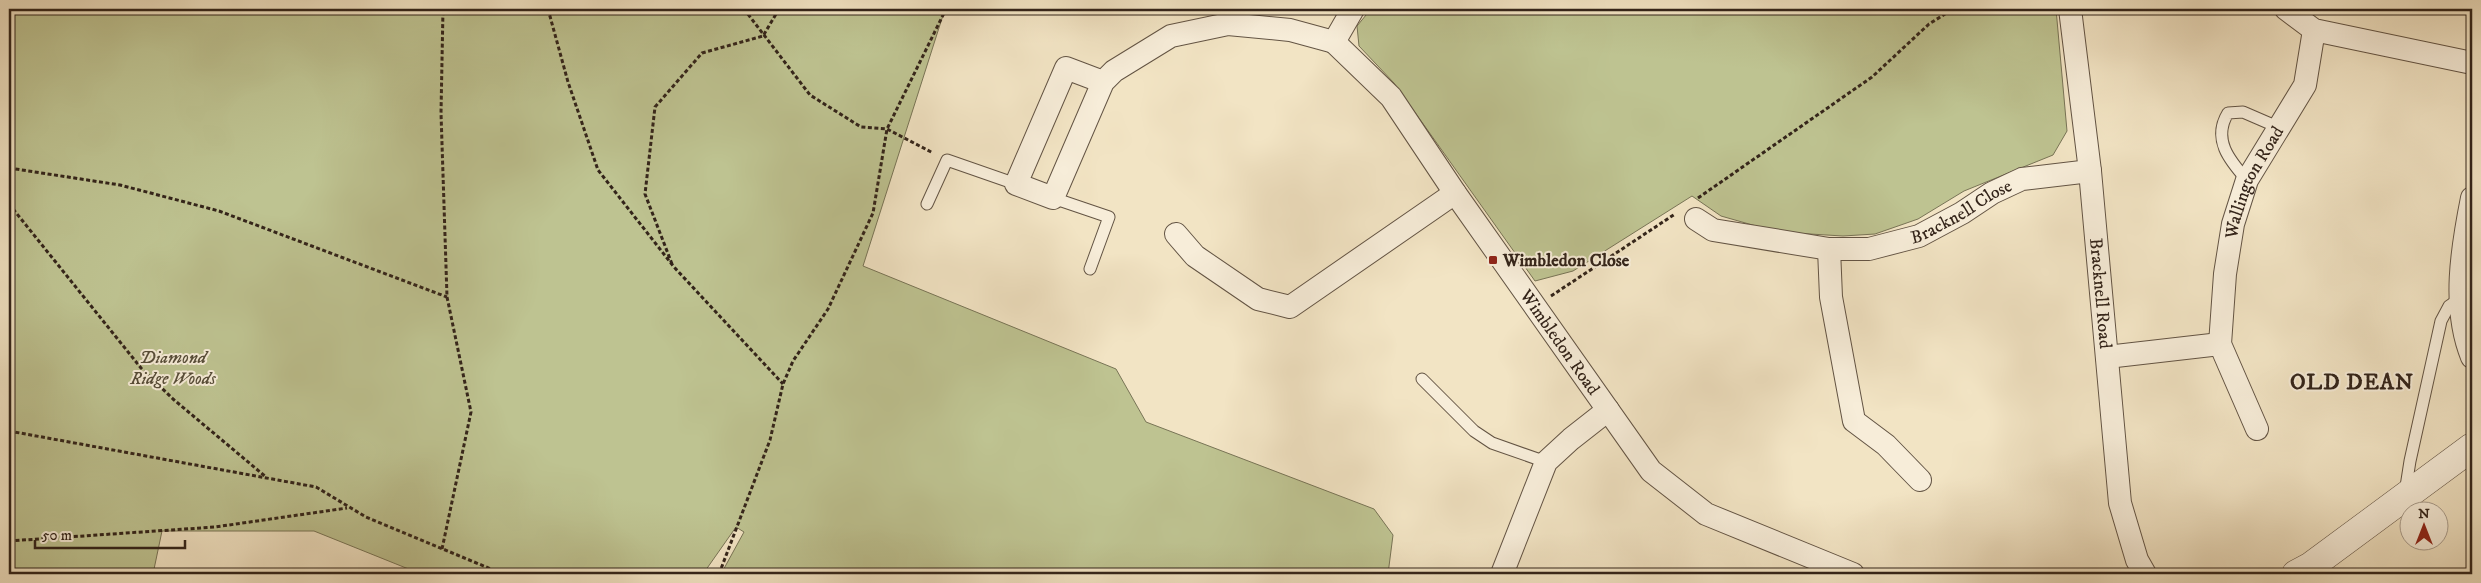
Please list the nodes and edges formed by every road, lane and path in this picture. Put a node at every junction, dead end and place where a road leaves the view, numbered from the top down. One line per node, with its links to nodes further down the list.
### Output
1 (444, 9): 32 (path)
2 (548, 9): 30 (path)
3 (744, 9): 11 (path)
4 (779, 9): 11 (path)
5 (946, 9): 16 (path)
6 (1353, 9): 12 (street)
7 (1953, 9): 27 (path)
8 (2070, 9): 19 (street, Bracknell Road)
9 (2286, 9): 10 (street)
10 (2314, 30): 13 (street); 15 (street, Wallington Road)
11 (763, 36): 16 (path); 30 (path)
12 (1334, 42): 14 (street); 22 (street, Wimbledon Road)
13 (2472, 63)
14 (1103, 82): 21 (street); 23 (street)
15 (2280, 128): 20 (street, Wallington Road); 20 (lane)
16 (887, 129): 17 (path); 39 (path)
17 (947, 160): 21 (lane); 26 (lane)
18 (9, 168): 32 (path)
19 (2090, 171): 29 (street, Bracknell Close); 36 (street, Bracknell Road)
20 (2247, 180): 35 (street, Wallington Road)
21 (1016, 184): 23 (street)
22 (1455, 193): 28 (street); 34 (street, Wimbledon Road)
23 (1053, 198): 31 (lane)
24 (2472, 198): 33 (street)
25 (9, 204): 45 (path)
26 (927, 204)
27 (1695, 210): 29 (street, Bracknell Close); 34 (path)
28 (1176, 234)
29 (1829, 249): 46 (street)
30 (674, 267): 39 (path)
31 (1090, 269)
32 (447, 297): 50 (path)
33 (2462, 297): 37 (street); 47 (lane)
34 (1536, 306): 40 (street, Wimbledon Road)
35 (2220, 344): 36 (street); 41 (street, Wallington Road)
36 (2107, 357): 55 (street, Bracknell Road)
37 (2472, 357)
38 (1422, 379): 44 (lane)
39 (783, 384): 52 (path)
40 (1608, 410): 44 (street); 54 (street, Wimbledon Road)
41 (2257, 429)
42 (9, 431): 45 (path)
43 (2472, 447): 47 (street)
44 (1546, 462): 53 (street)
45 (266, 477): 48 (path)
46 (1920, 480)
47 (2404, 497): 56 (street)
48 (348, 507): 49 (path); 50 (path)
49 (9, 541)
50 (442, 549): 51 (path)
51 (502, 574)
52 (719, 574)
53 (1502, 574)
54 (1852, 574)
55 (2145, 574)
56 (2296, 574)

